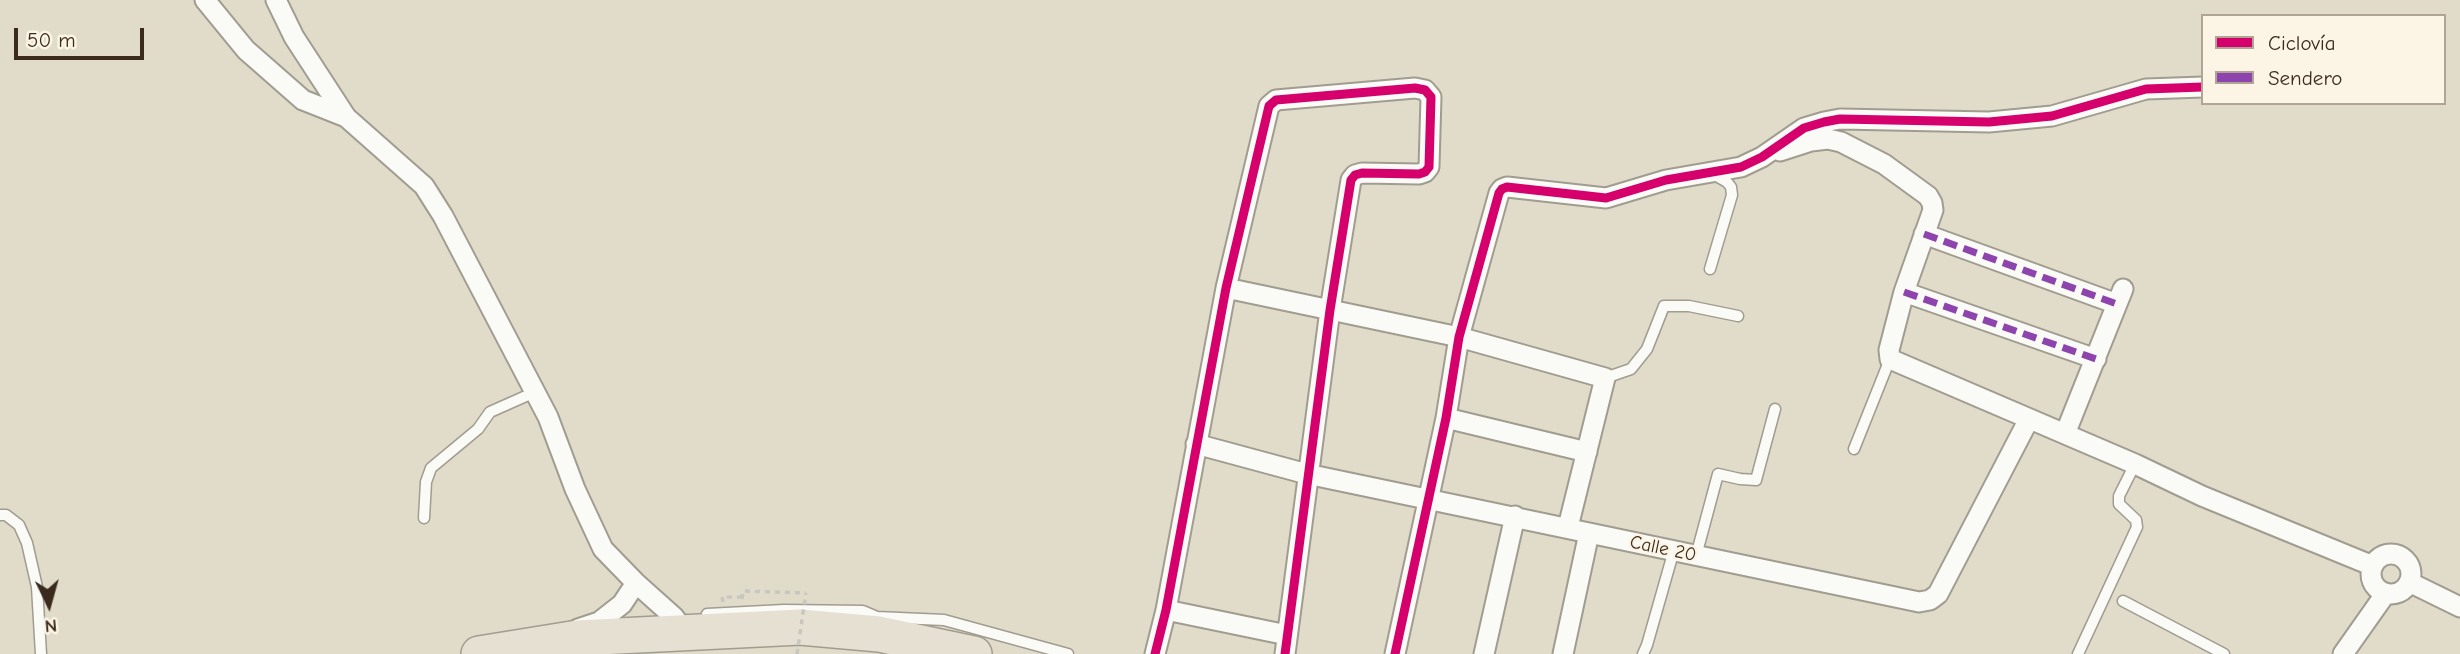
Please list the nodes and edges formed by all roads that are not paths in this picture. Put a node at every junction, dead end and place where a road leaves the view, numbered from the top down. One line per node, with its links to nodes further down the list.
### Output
1 (205, 0): 4 (street)
2 (276, 0): 4 (street)
3 (2201, 87): 5 (street)
4 (346, 117): 17 (street)
5 (1762, 157): 6 (street); 7 (street)
6 (1712, 173): 8 (lane); 13 (street)
7 (1924, 234): 10 (street); 15 (street)
8 (1710, 269)
9 (1226, 288): 11 (street); 11 (street); 22 (street)
10 (1904, 292): 14 (street); 15 (street)
11 (1330, 310): 13 (street); 26 (street)
12 (1738, 316): 16 (lane)
13 (1459, 337): 16 (street); 19 (street)
14 (1890, 359): 20 (street); 23 (lane)
15 (2096, 359): 21 (street)
16 (1605, 378): 24 (street)
17 (535, 392): 30 (lane); 37 (street)
18 (1775, 409): 34 (lane)
19 (1446, 418): 24 (street); 27 (street)
20 (2029, 419): 21 (street); 34 (street, Calle 20)
21 (2065, 434): 25 (street)
22 (1196, 444): 26 (street, Calle 20); 41 (street)
23 (1854, 449)
24 (1587, 452): 31 (street)
25 (2135, 464): 35 (street); 54 (lane)
26 (1307, 474): 27 (street, Calle 20); 43 (street)
27 (1429, 499): 29 (street, Calle 20); 50 (street)
28 (0, 515): 44 (lane)
29 (1515, 516): 31 (street, Calle 20); 51 (street)
30 (424, 518)
31 (1568, 527): 32 (street, Calle 20)
32 (1589, 533): 33 (street, Calle 20); 52 (street)
33 (1674, 551): 34 (street, Calle 20); 53 (lane)
34 (1696, 556)
35 (2372, 566): 36 (street); 38 (street)
36 (2409, 582): 38 (street); 40 (street)
37 (636, 583): 42 (street); 45 (street)
38 (2386, 593): 56 (street)
39 (2123, 601): 55 (lane)
40 (2460, 607)
41 (1166, 610): 43 (street); 49 (street)
42 (689, 631): 46 (highway); 47 (highway); 48 (lane)
43 (1286, 645)
44 (41, 654)
45 (469, 654)
46 (480, 654)
47 (974, 654)
48 (1068, 654)
49 (1154, 654)
50 (1395, 654)
51 (1483, 654)
52 (1563, 654)
53 (1643, 654)
54 (2078, 654)
55 (2224, 654)
56 (2343, 654)

